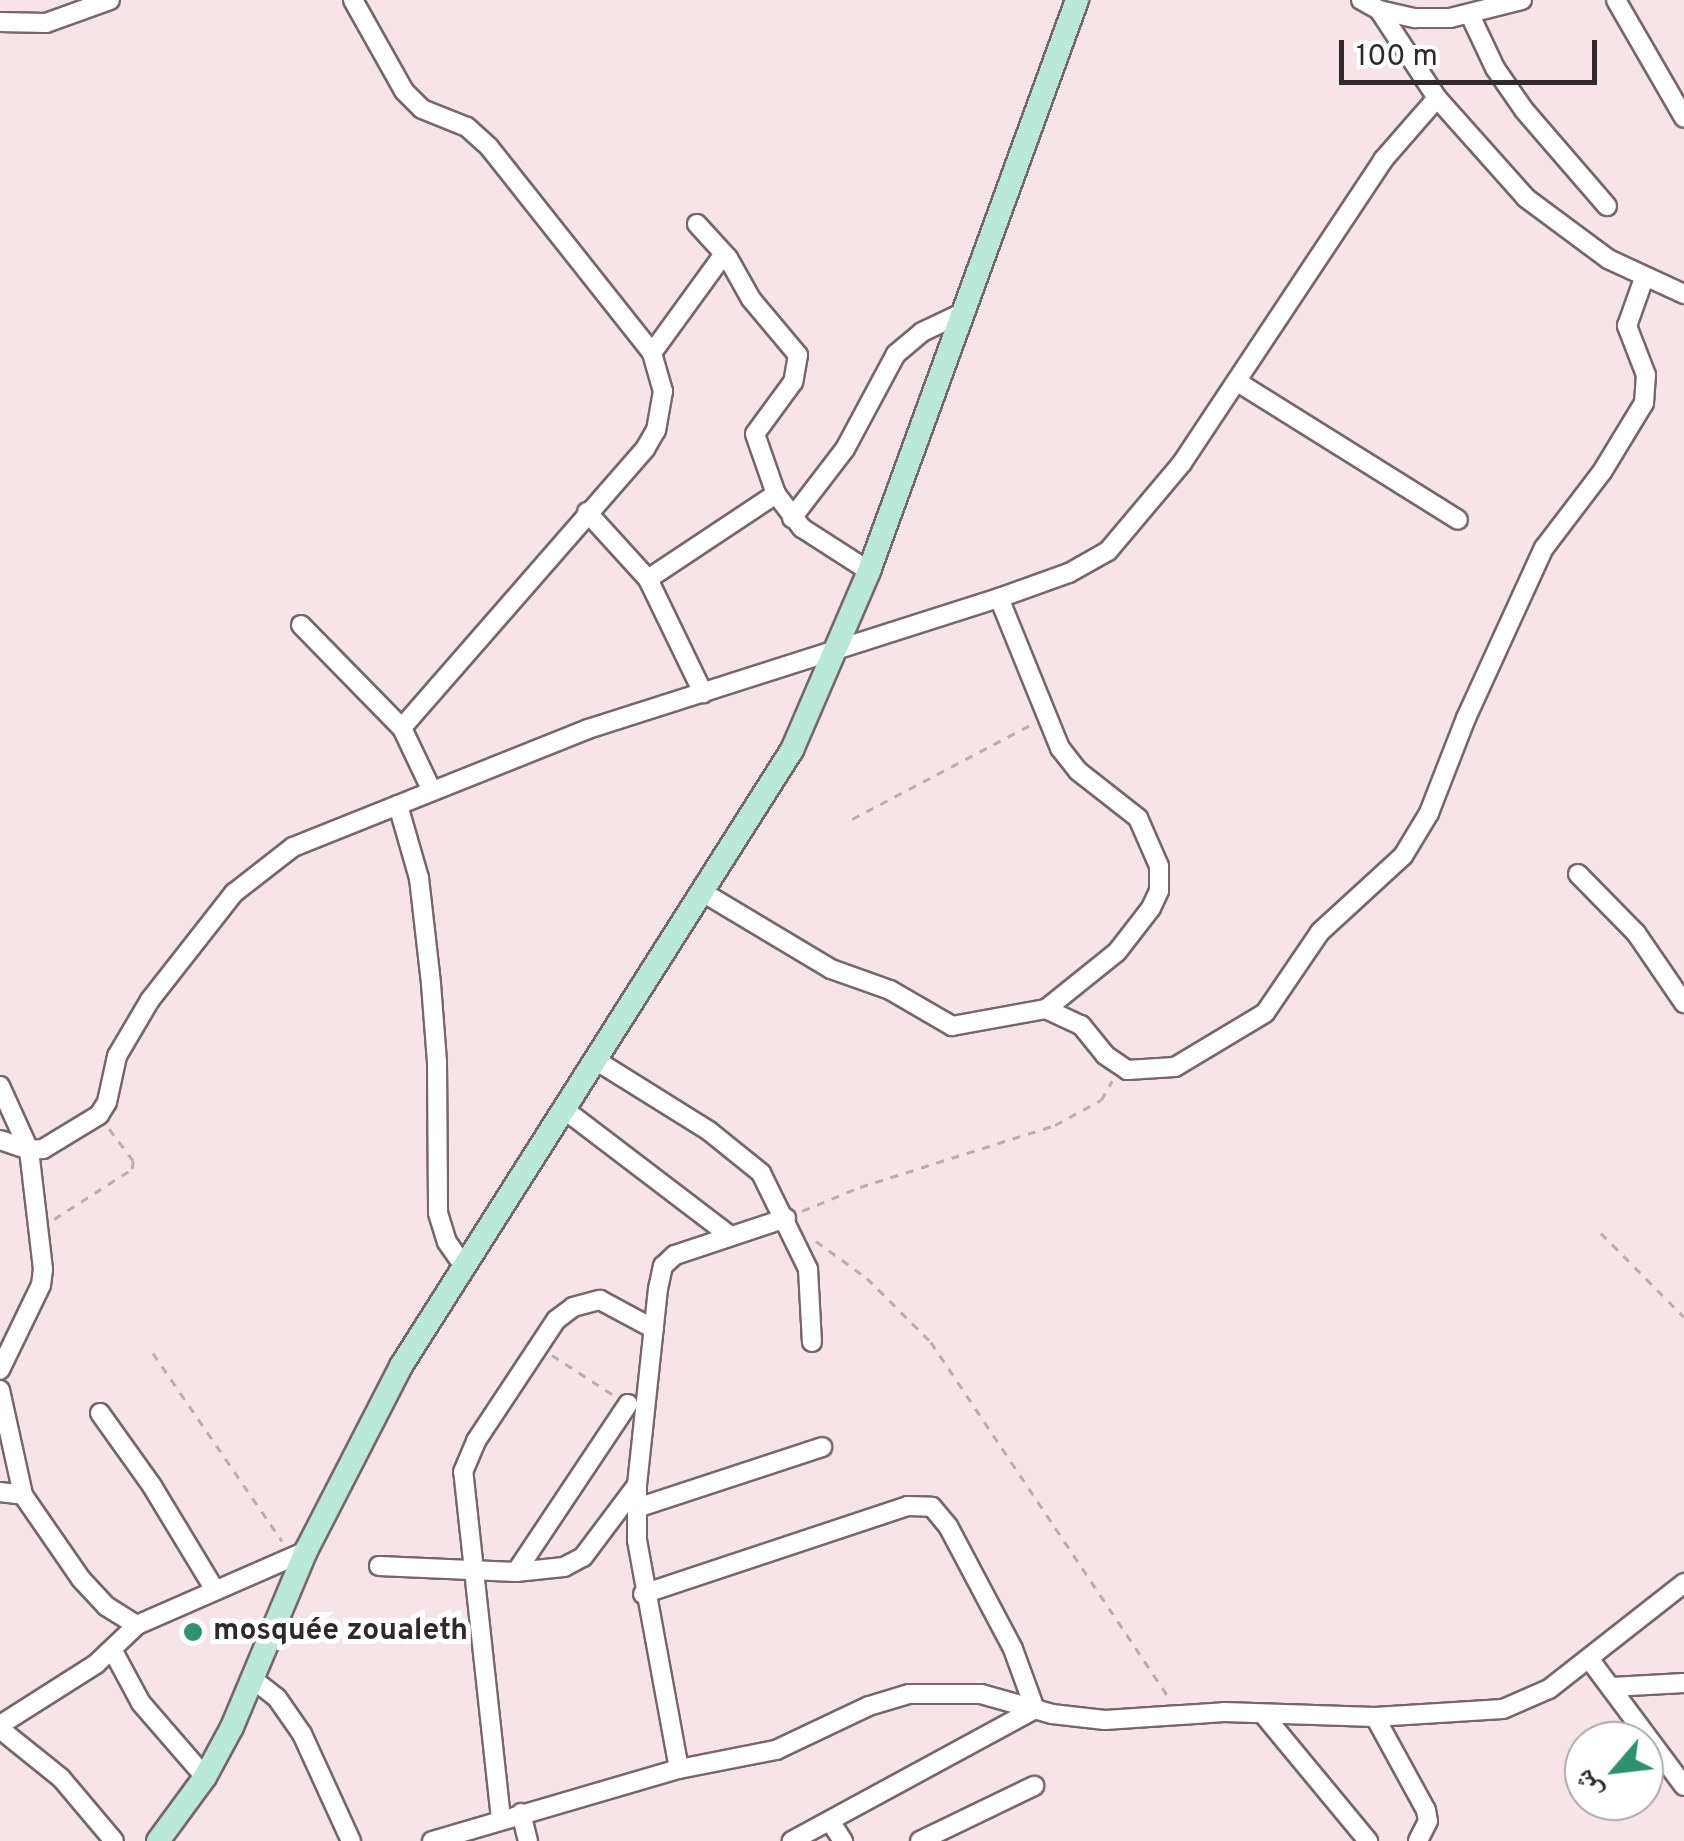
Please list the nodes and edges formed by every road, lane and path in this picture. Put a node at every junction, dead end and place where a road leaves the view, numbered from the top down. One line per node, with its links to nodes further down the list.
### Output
1 (110, 0): 10 (street)
2 (354, 0): 19 (street)
3 (1077, 0): 18 (street)
4 (1360, 0): 8 (street)
5 (1522, 0): 9 (street)
6 (1616, 0): 12 (street)
7 (1449, 9): 8 (street); 9 (street)
8 (1379, 10): 11 (street)
9 (1470, 15): 13 (street)
10 (0, 22)
11 (1438, 98): 16 (street); 20 (street)
12 (1684, 118)
13 (1607, 206)
14 (697, 224): 15 (street)
15 (724, 254): 19 (street); 21 (street)
16 (1644, 278): 17 (street); 41 (street)
17 (1684, 294)
18 (962, 313): 23 (street); 25 (street)
19 (652, 352): 22 (street)
20 (1239, 383): 24 (street); 27 (street)
21 (776, 494): 23 (street); 26 (street)
22 (587, 512): 26 (street); 32 (street)
23 (792, 518): 25 (street)
24 (1458, 520)
25 (870, 571): 29 (street)
26 (648, 579): 30 (street)
27 (999, 598): 29 (street); 31 (street)
28 (301, 625): 32 (street)
29 (840, 647): 30 (street); 37 (street)
30 (703, 693): 33 (street)
31 (1047, 717): 35 (path); 39 (street)
32 (402, 728): 33 (street)
33 (431, 789): 34 (street)
34 (398, 805): 44 (street); 51 (street)
35 (852, 820)
36 (1578, 874): 38 (street)
37 (704, 892): 39 (street); 40 (street)
38 (1684, 1003)
39 (1046, 1009): 41 (street)
40 (597, 1061): 43 (street); 48 (street)
41 (1118, 1066): 48 (path)
42 (0, 1086): 46 (street)
43 (566, 1110): 50 (street); 51 (street)
44 (99, 1115): 46 (street); 47 (path)
45 (0, 1140): 46 (street)
46 (28, 1150): 47 (street)
47 (38, 1224): 57 (street)
48 (789, 1225): 50 (street); 54 (street); 82 (path)
49 (1600, 1233): 52 (path)
50 (730, 1235): 53 (street)
51 (464, 1266): 67 (street)
52 (1684, 1317)
53 (654, 1329): 55 (street); 63 (street)
54 (812, 1342)
55 (541, 1347): 59 (path); 69 (street)
56 (153, 1353): 67 (path)
57 (0, 1370)
58 (0, 1390): 62 (street)
59 (628, 1404): 70 (street)
60 (100, 1413): 72 (street)
61 (822, 1448): 66 (street)
62 (6, 1465): 65 (street)
63 (637, 1485): 66 (street); 70 (street)
64 (0, 1492): 65 (street)
65 (23, 1495): 74 (street)
66 (636, 1508): 73 (street)
67 (299, 1553): 72 (street); 77 (street)
68 (380, 1566): 69 (street)
69 (473, 1572): 70 (street); 90 (street)
70 (516, 1572)
71 (1684, 1583): 76 (street)
72 (215, 1590): 74 (street)
73 (643, 1594): 80 (street); 85 (street)
74 (137, 1625): 75 (street)
75 (113, 1651): 84 (street); 86 (street)
76 (1590, 1660): 79 (street); 83 (street)
77 (254, 1680): 86 (street); 94 (street)
78 (1684, 1682): 79 (street)
79 (1612, 1687): 88 (street)
80 (1035, 1709): 82 (street); 85 (street); 91 (street)
81 (1263, 1714): 82 (street); 83 (street); 100 (street)
82 (1182, 1715)
83 (1375, 1717): 101 (street)
84 (0, 1727): 92 (street)
85 (679, 1769): 89 (street)
86 (205, 1777): 93 (street)
87 (1034, 1786): 99 (street)
88 (1684, 1786)
89 (521, 1813): 90 (street); 96 (street)
90 (501, 1819): 95 (street)
91 (830, 1822): 97 (street); 98 (street)
92 (114, 1841)
93 (158, 1841)
94 (351, 1841)
95 (432, 1841)
96 (528, 1841)
97 (792, 1841)
98 (843, 1841)
99 (920, 1841)
100 (1368, 1841)
101 (1418, 1841)

